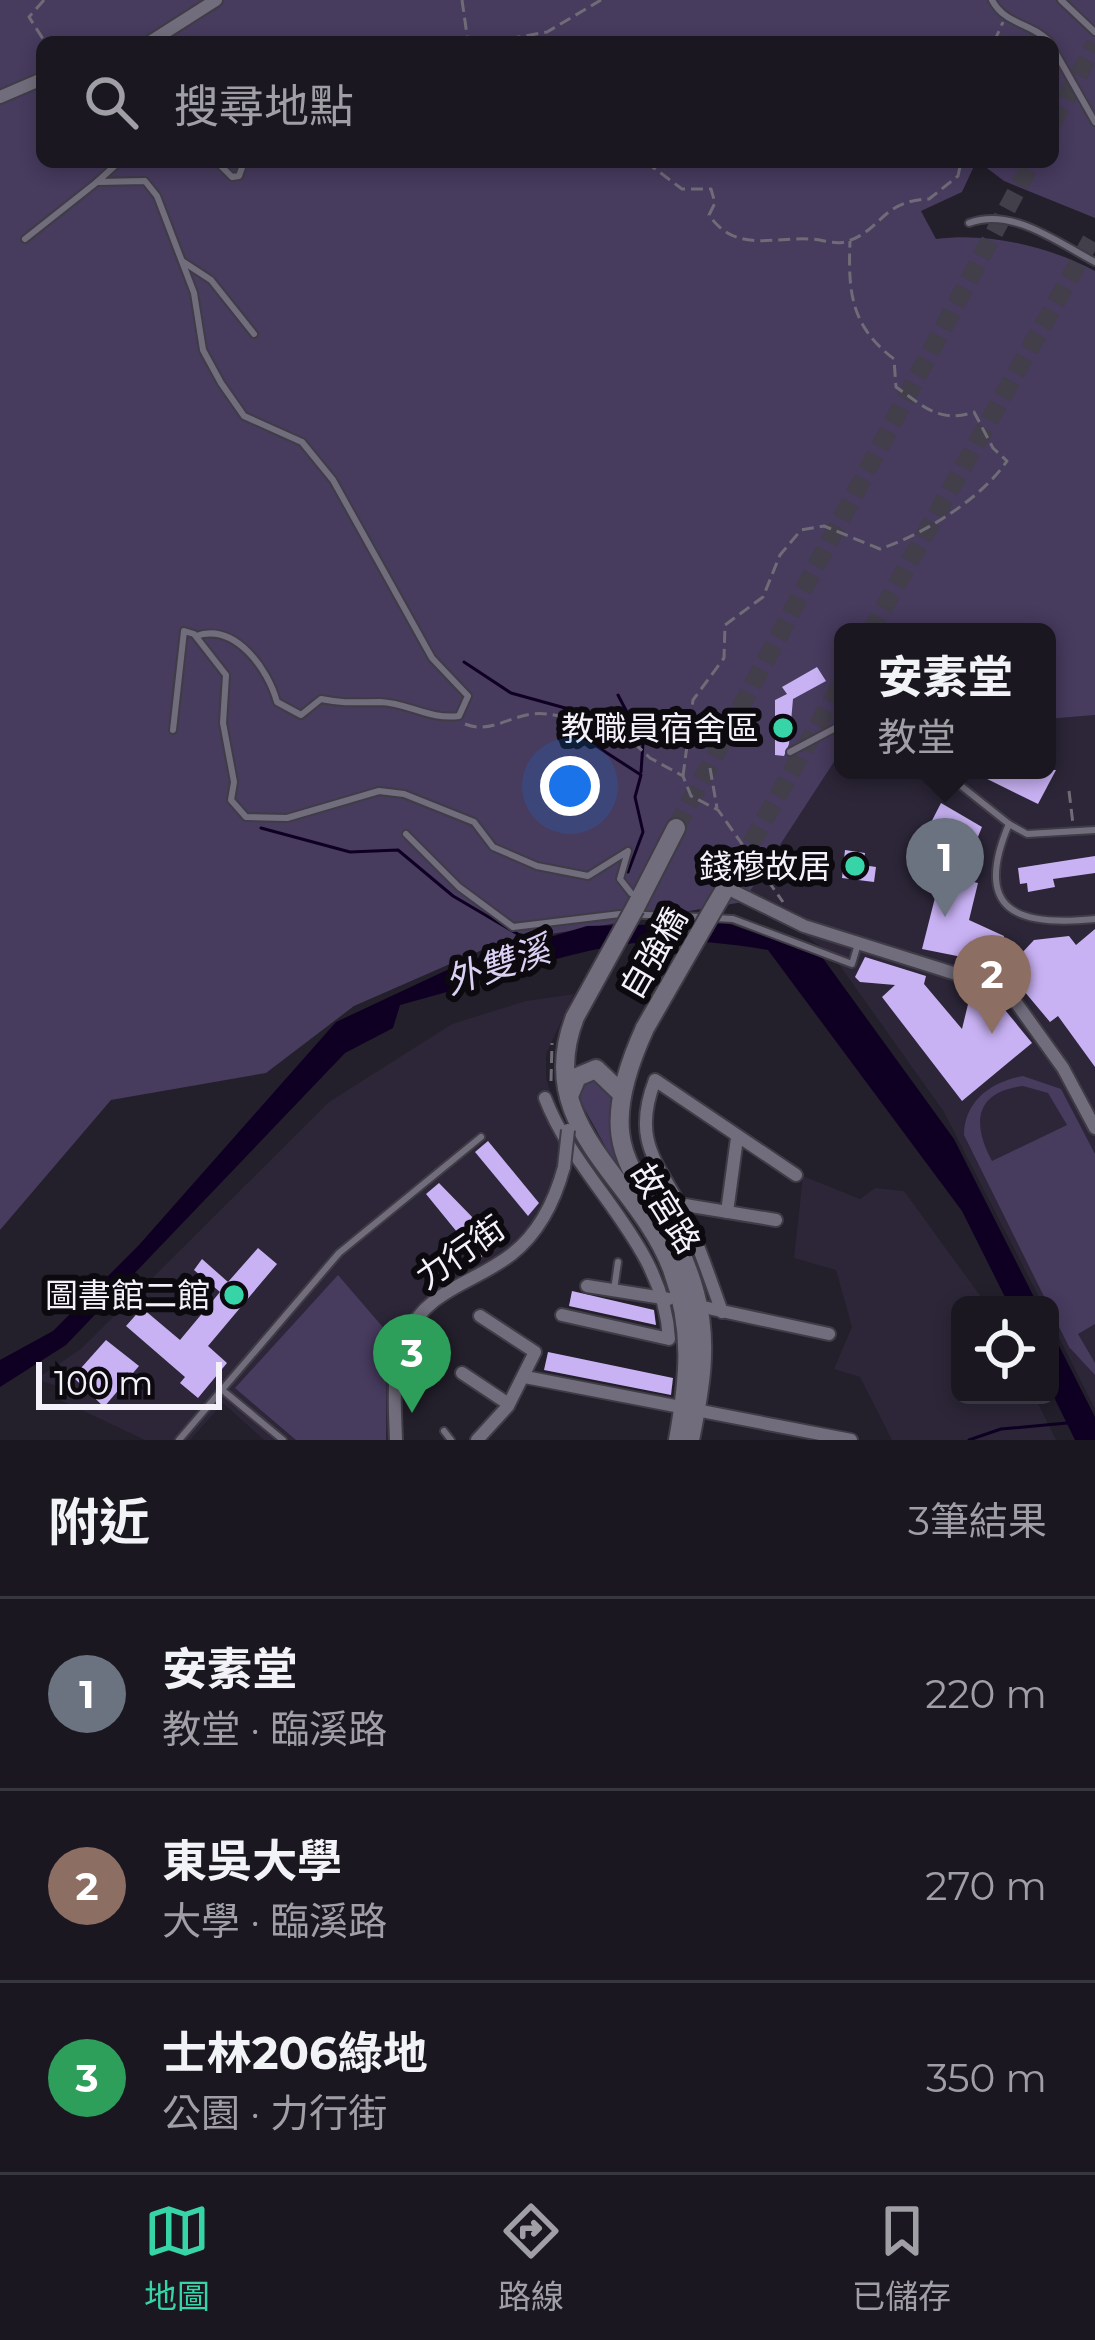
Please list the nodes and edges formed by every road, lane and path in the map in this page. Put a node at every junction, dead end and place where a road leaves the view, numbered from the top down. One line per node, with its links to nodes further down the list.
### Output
1 (44, 0): 9 (path)
2 (216, 0): 10 (street)
3 (462, 0): 11 (path)
4 (601, 0): 12 (path)
5 (992, 0): 7 (lane)
6 (1061, 0): 8 (lane)
7 (1005, 18): 13 (path); 14 (lane)
8 (1095, 32)
9 (41, 36)
10 (159, 36)
11 (467, 36)
12 (525, 36)
13 (997, 36)
14 (1043, 36)
15 (1059, 59): 18 (lane)
16 (36, 82): 17 (street)
17 (0, 97)
18 (1095, 122)
19 (112, 168): 22 (lane)
20 (654, 168): 25 (path)
21 (960, 168): 25 (path)
22 (97, 182): 24 (lane); 26 (lane)
23 (969, 223): 27 (lane)
24 (25, 239)
25 (850, 241): 35 (path)
26 (179, 259): 28 (lane); 30 (lane)
27 (1095, 262)
28 (254, 334)
29 (196, 636): 30 (lane); 32 (lane); 48 (lane)
30 (459, 716): 35 (path)
31 (834, 729): 33 (lane)
32 (173, 730)
33 (790, 752)
34 (710, 768): 38 (path)
35 (683, 776): 38 (path)
36 (952, 779): 39 (lane)
37 (1069, 791): 42 (path)
38 (718, 810): 50 (path)
39 (1009, 824): 42 (lane); 49 (lane)
40 (676, 828): 48 (main road, 自強橋)
41 (1095, 830): 42 (lane)
42 (1074, 832)
43 (406, 834): 51 (lane)
44 (962, 852): 46 (path)
45 (738, 867): 52 (main road, 自強橋, bridge)
46 (956, 870)
47 (735, 892): 50 (street)
48 (633, 901): 55 (main road, 自強橋, bridge)
49 (1095, 920)
50 (804, 926): 51 (street)
51 (858, 943): 56 (street)
52 (645, 1028): 53 (main road, 故宮路)
53 (621, 1093): 55 (main road); 67 (main road, 故宮路)
54 (545, 1098): 66 (street)
55 (570, 1113): 67 (main road, 故宮路); 82 (street, 力行街, bridge)
56 (1095, 1127)
57 (481, 1137): 74 (lane)
58 (737, 1138): 59 (street); 60 (street); 61 (street)
59 (796, 1175)
60 (679, 1204): 61 (street); 68 (street)
61 (728, 1212): 62 (street)
62 (776, 1220)
63 (618, 1262): 65 (lane)
64 (587, 1286): 65 (street)
65 (614, 1290): 66 (street)
66 (661, 1297): 67 (street); 69 (street)
67 (690, 1304): 68 (street); 76 (main road, 故宮路)
68 (722, 1312): 71 (street)
69 (562, 1315)
70 (480, 1316): 73 (street)
71 (829, 1334)
72 (462, 1373): 75 (street)
73 (525, 1378): 75 (street); 76 (street)
74 (225, 1391): 80 (lane); 81 (lane)
75 (507, 1403): 79 (street)
76 (690, 1412): 77 (street); 84 (main road, 故宮路); 85 (main road, 故宮路)
77 (758, 1424): 86 (street); 87 (street)
78 (444, 1431): 83 (lane)
79 (482, 1439)
80 (179, 1440)
81 (284, 1440)
82 (396, 1440)
83 (452, 1440)
84 (678, 1440)
85 (690, 1440)
86 (756, 1440)
87 (851, 1440)

